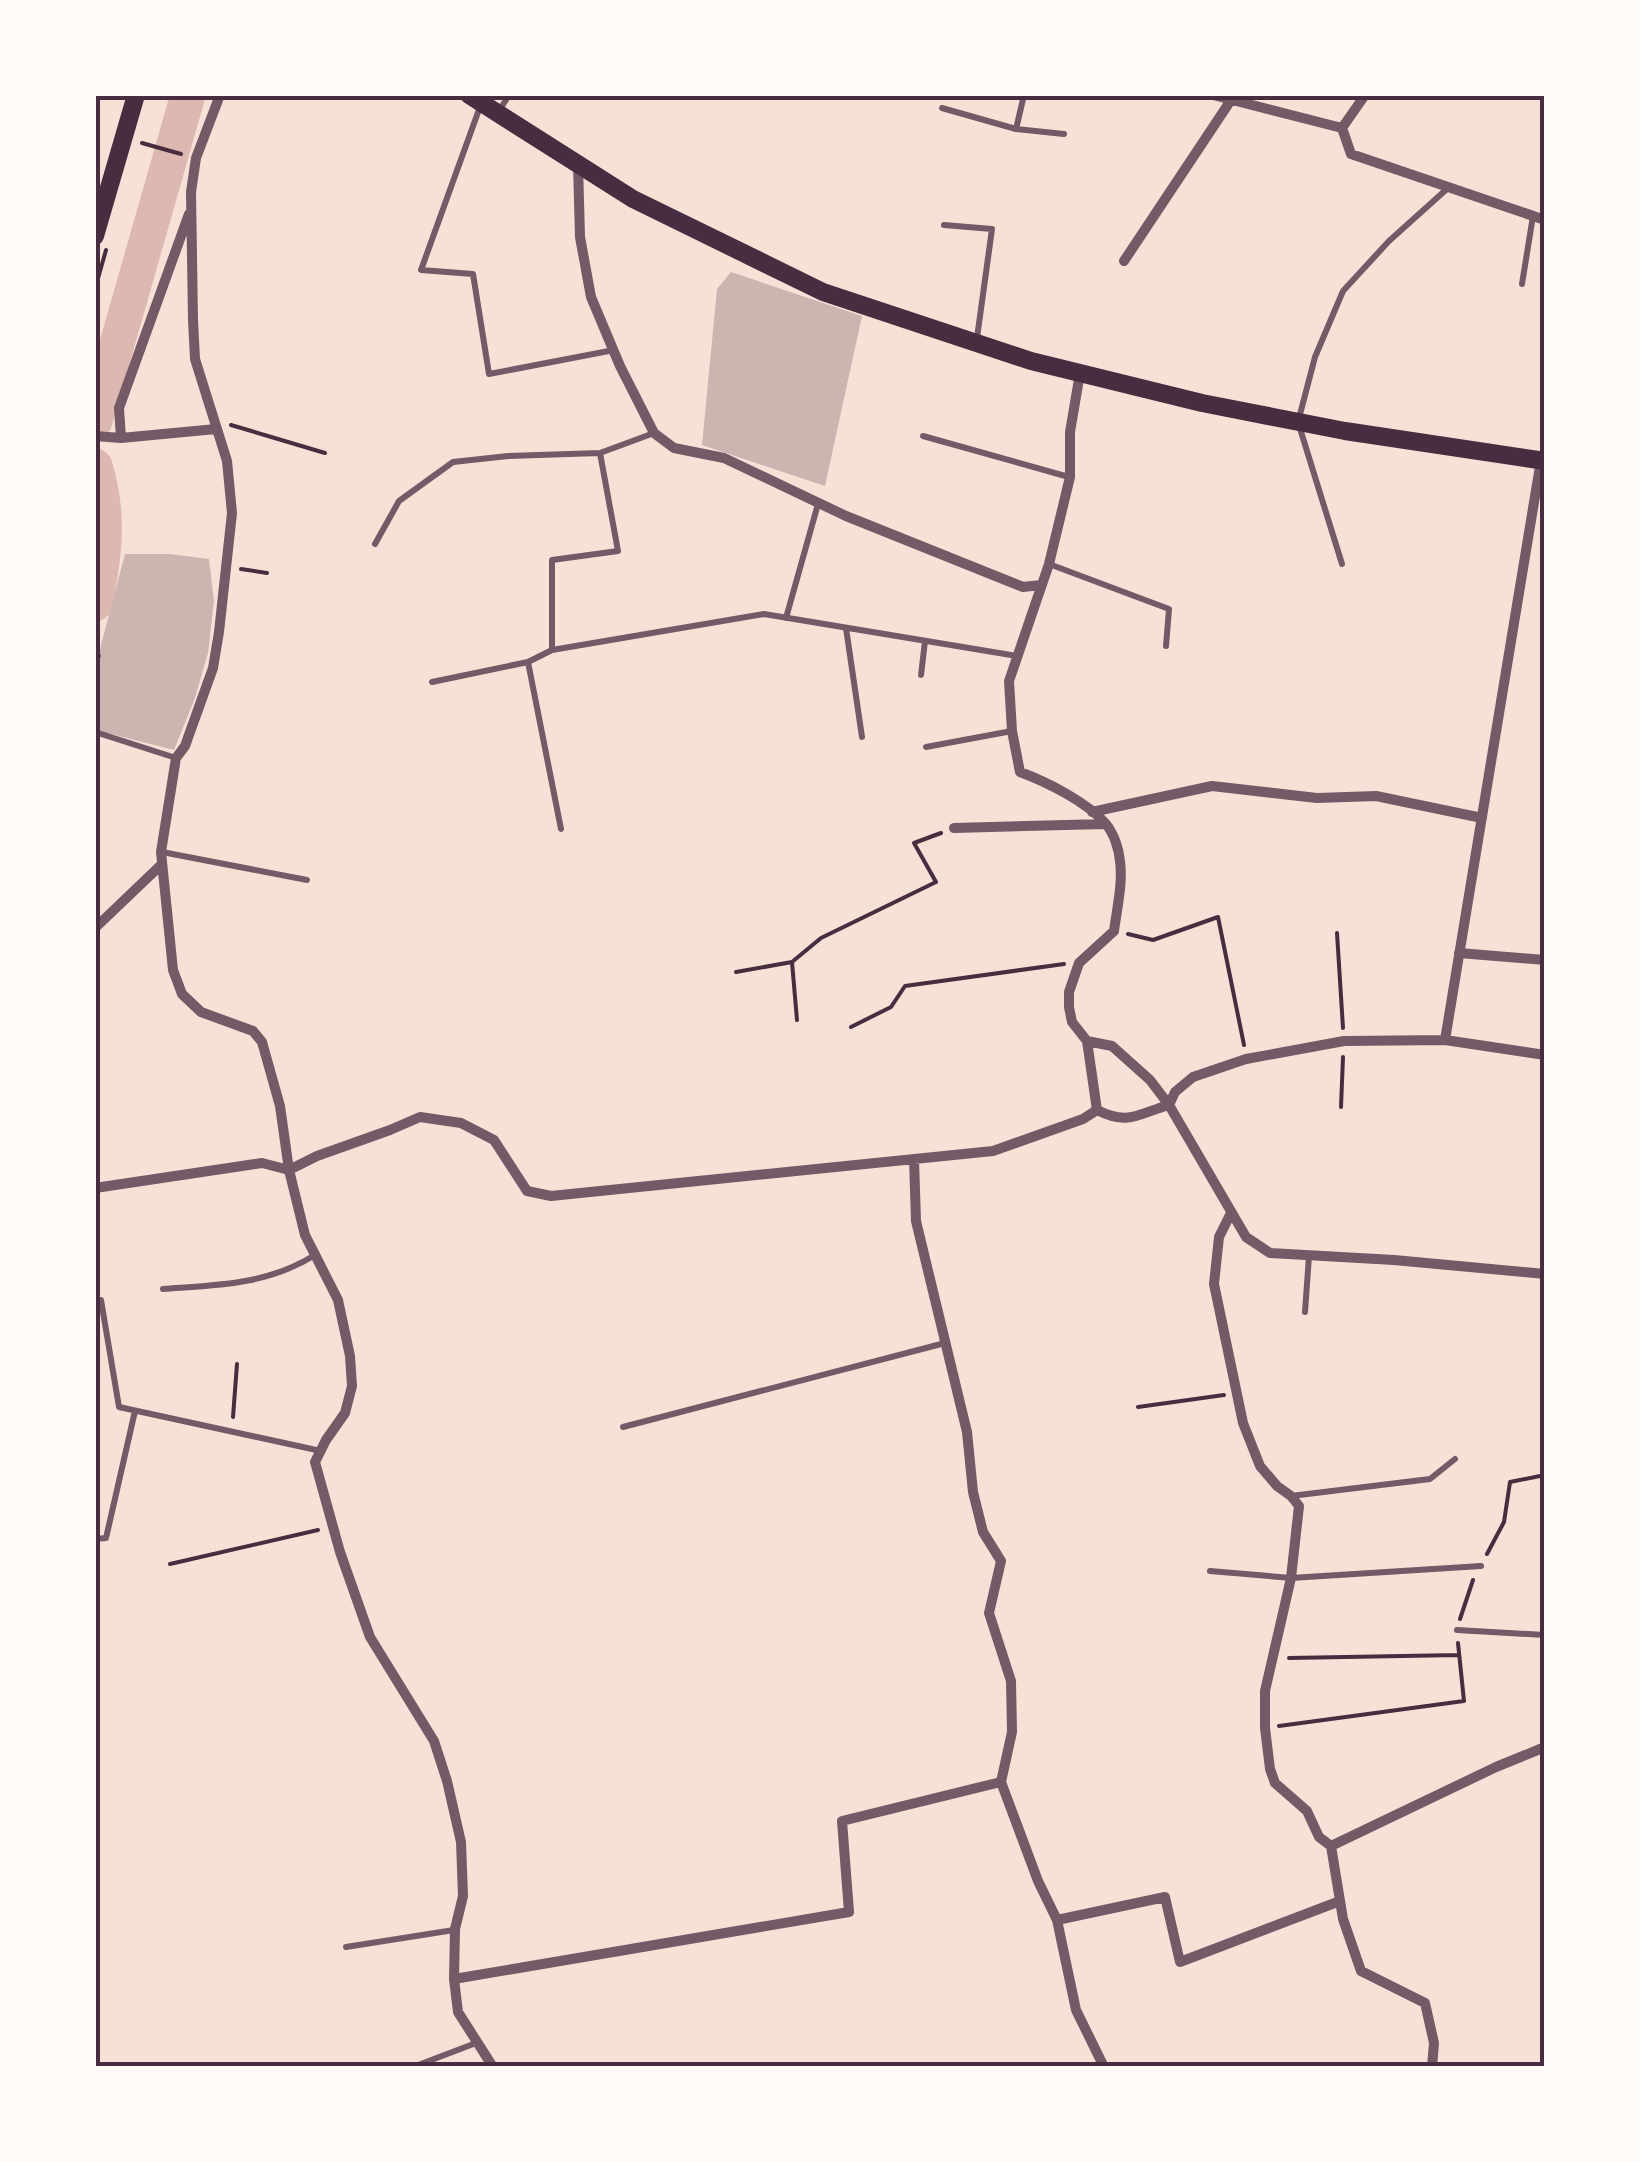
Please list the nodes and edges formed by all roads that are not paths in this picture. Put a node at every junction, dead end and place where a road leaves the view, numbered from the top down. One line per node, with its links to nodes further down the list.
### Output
1 (136, 95): 19 (main road)
2 (220, 95): 15 (street)
3 (508, 95): 8 (lane)
4 (1024, 95): 11 (lane)
5 (1213, 95): 7 (street)
6 (1365, 95): 10 (street)
7 (1231, 100): 10 (street); 20 (street)
8 (483, 104): 13 (main road); 23 (lane)
9 (942, 108): 11 (lane)
10 (1342, 128): 14 (street)
11 (1016, 129): 12 (lane)
12 (1064, 134)
13 (578, 164): 22 (main road); 23 (street)
14 (1450, 187): 16 (street); 25 (lane)
15 (192, 208): 26 (street); 30 (street)
16 (1532, 216): 17 (street); 21 (lane)
17 (1545, 220)
18 (944, 225): 22 (lane)
19 (95, 236)
20 (1124, 260)
21 (1522, 284)
22 (976, 342): 24 (main road)
23 (614, 350): 27 (street)
24 (1080, 372): 25 (main road); 33 (street)
25 (1298, 422): 32 (main road); 37 (lane)
26 (214, 424): 30 (street); 52 (street)
27 (654, 433): 31 (lane); 34 (street)
28 (100, 436): 30 (street)
29 (923, 436): 33 (lane)
30 (122, 438)
31 (600, 454): 35 (lane); 43 (lane)
32 (1543, 460): 54 (street)
33 (1070, 477): 36 (street)
34 (818, 503): 38 (street); 39 (lane)
35 (374, 544)
36 (1049, 564): 38 (street); 42 (lane)
37 (1342, 564)
38 (1041, 585): 44 (street)
39 (786, 618): 40 (lane); 43 (lane)
40 (846, 628): 41 (lane); 50 (lane)
41 (925, 641): 44 (lane); 46 (lane)
42 (1166, 646)
43 (552, 650): 45 (lane)
44 (1017, 656): 48 (street)
45 (528, 662): 47 (lane); 57 (lane)
46 (921, 676)
47 (432, 682)
48 (1012, 730): 51 (lane); 53 (street)
49 (95, 732): 52 (lane)
50 (862, 737)
51 (926, 747)
52 (176, 758): 58 (street)
53 (1092, 812): 54 (street); 55 (street)
54 (1482, 818): 61 (street)
55 (1106, 824): 56 (street); 64 (street)
56 (954, 828)
57 (562, 829)
58 (161, 858): 59 (lane); 60 (street); 69 (street)
59 (307, 880)
60 (95, 928)
61 (1459, 954): 62 (street); 63 (street)
62 (1545, 960)
63 (1445, 1040): 65 (street); 66 (street)
64 (1086, 1041): 66 (street); 67 (street)
65 (1545, 1054)
66 (1168, 1106): 67 (street); 71 (street)
67 (1096, 1110): 68 (street)
68 (914, 1159): 69 (street); 78 (street)
69 (289, 1170): 70 (street); 72 (street)
70 (95, 1188)
71 (1232, 1213): 73 (street); 83 (street)
72 (315, 1255): 75 (lane); 81 (street)
73 (1309, 1256): 74 (street); 77 (lane)
74 (1545, 1274)
75 (163, 1290)
76 (101, 1300): 79 (lane)
77 (1305, 1312)
78 (945, 1343): 80 (lane); 91 (street)
79 (135, 1411): 81 (lane); 84 (lane)
80 (622, 1427)
81 (321, 1451): 95 (street)
82 (1455, 1459): 83 (lane)
83 (1291, 1496): 87 (street)
84 (95, 1539)
85 (1481, 1566): 87 (lane)
86 (1210, 1571): 87 (lane)
87 (1291, 1578): 92 (street)
88 (1456, 1630): 89 (lane)
89 (1545, 1635)
90 (1545, 1747): 92 (street)
91 (1000, 1782): 94 (street); 97 (street)
92 (1331, 1846): 93 (street)
93 (1340, 1901): 94 (street); 102 (street)
94 (1056, 1920): 101 (street)
95 (455, 1930): 96 (lane); 97 (street)
96 (346, 1946)
97 (454, 1979): 98 (street)
98 (478, 2042): 99 (lane); 100 (street)
99 (413, 2067)
100 (493, 2067)
101 (1104, 2067)
102 (1432, 2067)

